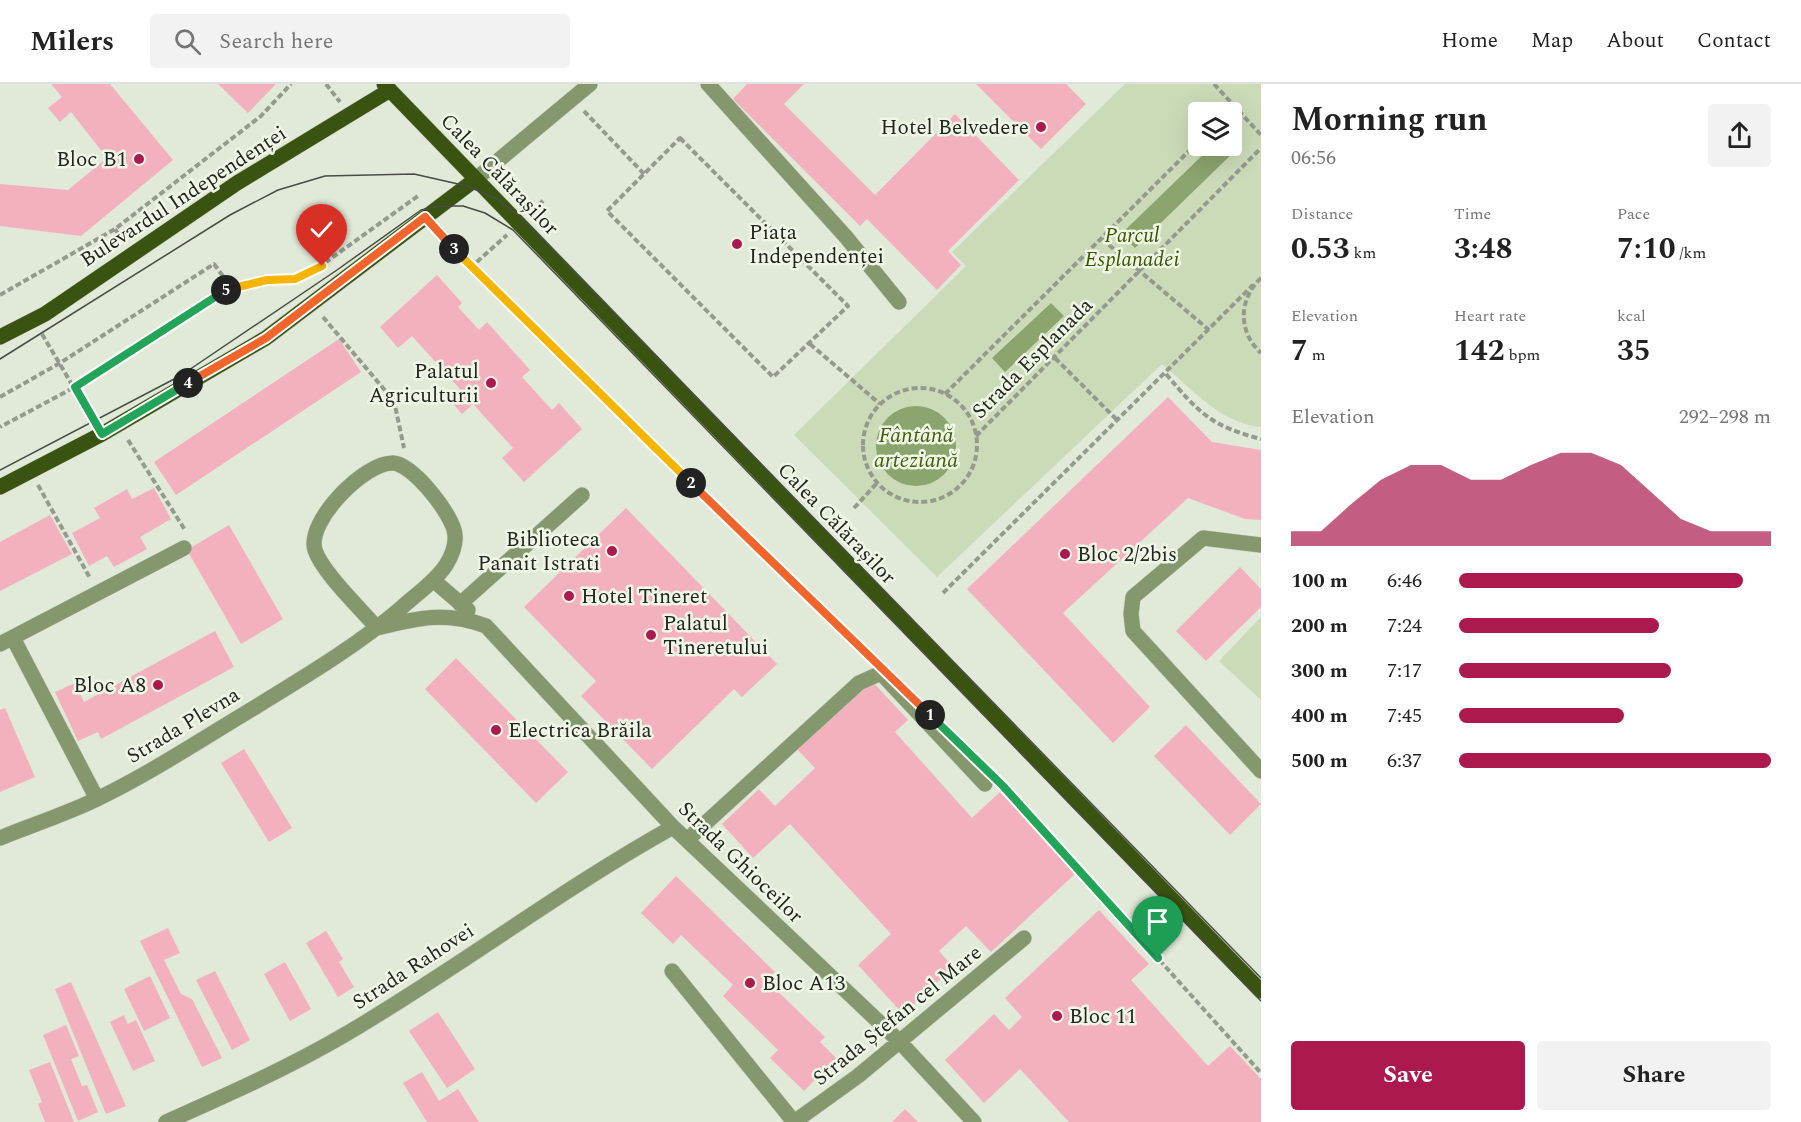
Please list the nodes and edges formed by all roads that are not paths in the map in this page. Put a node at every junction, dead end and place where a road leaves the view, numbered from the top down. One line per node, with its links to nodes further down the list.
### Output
1 (590, 84): 4 (street)
2 (708, 84): 5 (street)
3 (391, 86): 4 (main road, Calea Călărașilor); 6 (main road, Bulevardul Independenței)
4 (476, 179): 7 (main road); 24 (main road, Calea Călărașilor)
5 (899, 302)
6 (0, 337)
7 (0, 488)
8 (582, 495): 12 (street)
9 (1261, 544): 16 (street)
10 (184, 548): 15 (street)
11 (433, 580): 12 (street, Strada Ghioceilor); 14 (street, Strada Plevna); 14 (street, Strada Plevna)
12 (460, 604): 13 (street, Strada Ghioceilor)
13 (486, 626): 14 (street, Strada Ghioceilor); 19 (street, Strada Ghioceilor)
14 (377, 628): 18 (street, Strada Plevna)
15 (6, 641): 18 (street)
16 (1261, 771)
17 (990, 781): 21 (street)
18 (97, 799): 20 (street, Strada Plevna)
19 (673, 827): 21 (street, Strada Ghioceilor); 26 (street, Strada Rahovei)
20 (0, 838)
21 (687, 840): 25 (street, Strada Ghioceilor)
22 (1024, 938): 25 (street, Strada Ștefan cel Mare)
23 (672, 971): 27 (street)
24 (1261, 991)
25 (899, 1041): 27 (street, Strada Ștefan cel Mare); 28 (street, Strada Ghioceilor)
26 (166, 1122)
27 (794, 1122)
28 (974, 1122)

